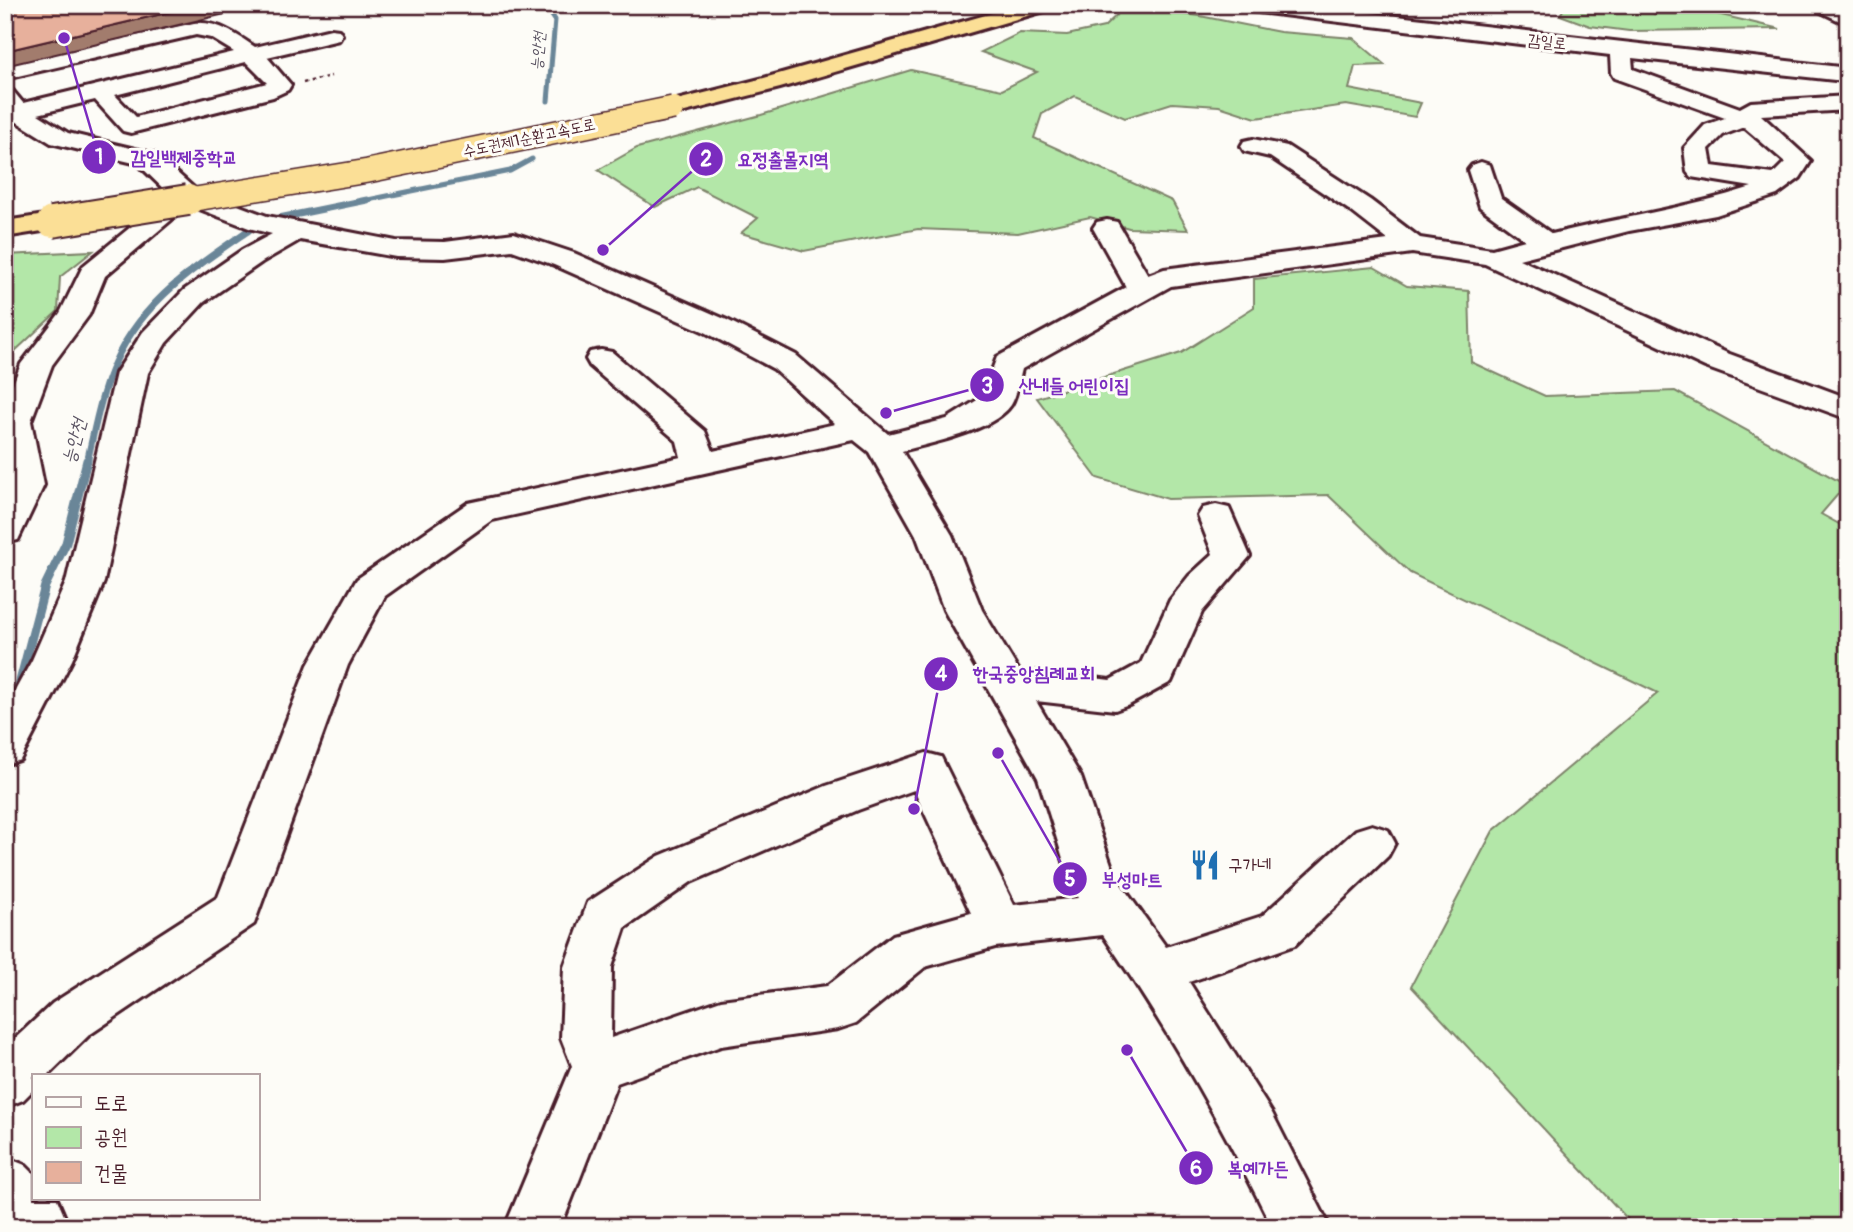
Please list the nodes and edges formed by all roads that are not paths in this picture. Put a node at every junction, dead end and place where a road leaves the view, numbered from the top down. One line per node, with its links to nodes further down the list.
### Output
1 (1044, 5): 22 (highway, 수도권제1순환고속도로, bridge)
2 (1250, 5): 6 (street, 감일로)
3 (1822, 5): 4 (street)
4 (1848, 19)
5 (331, 35): 7 (street)
6 (1621, 50): 9 (street, 감일로); 14 (street)
7 (250, 55): 8 (street); 11 (street); 11 (street)
8 (5, 72)
9 (1847, 74)
10 (657, 87): 15 (highway, 수도권제1순환고속도로)
11 (100, 92): 13 (street)
12 (1848, 103): 14 (street)
13 (9, 108): 20 (street)
14 (1748, 118): 18 (street); 18 (street)
15 (407, 139)
16 (1253, 146): 25 (street)
17 (1481, 170): 24 (street)
18 (1779, 182): 24 (street)
19 (132, 184): 20 (highway)
20 (192, 184): 23 (street); 29 (street)
21 (1107, 228): 27 (street)
22 (5, 229)
23 (297, 231): 32 (street); 37 (street)
24 (1545, 242): 26 (street)
25 (1412, 245): 26 (street); 27 (street)
26 (1492, 257): 31 (street)
27 (1142, 290): 32 (street)
28 (601, 359): 33 (street)
29 (37, 364): 30 (street); 35 (street)
30 (5, 367)
31 (1848, 409)
32 (871, 437): 33 (street); 36 (street)
33 (699, 464): 43 (street)
34 (1216, 516): 36 (street)
35 (5, 532)
36 (1011, 694): 39 (street)
37 (5, 749)
38 (1372, 844): 41 (street)
39 (1115, 914): 40 (street); 41 (street)
40 (1002, 926): 42 (street); 42 (street)
41 (1156, 972): 47 (street)
42 (598, 1066): 46 (street)
43 (5, 1083)
44 (5, 1184): 45 (street)
45 (41, 1227)
46 (533, 1227)
47 (1302, 1227)

